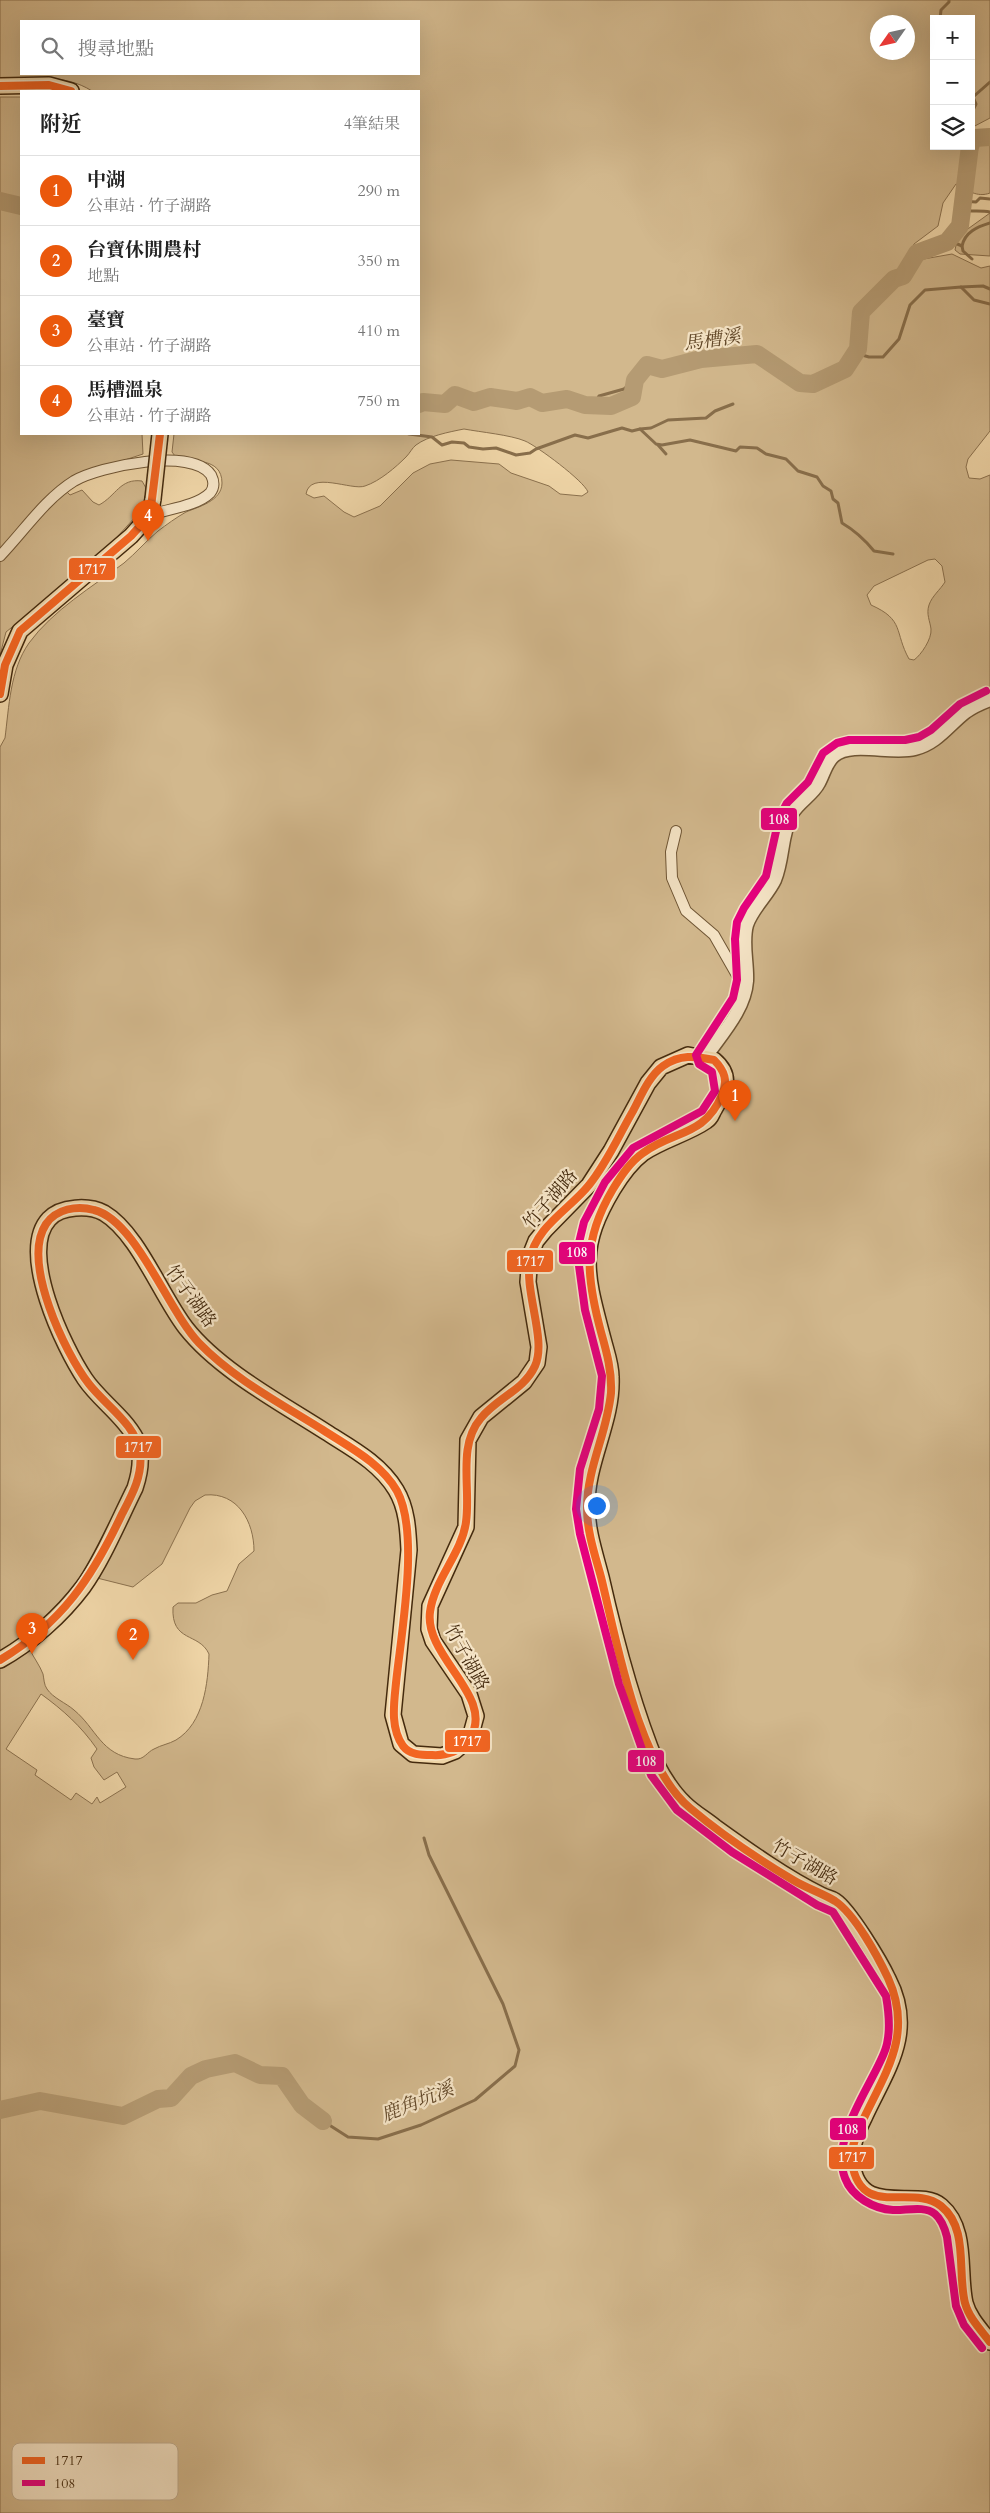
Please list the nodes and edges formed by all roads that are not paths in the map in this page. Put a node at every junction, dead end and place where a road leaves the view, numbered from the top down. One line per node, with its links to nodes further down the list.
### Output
1 (0, 86): 2 (main road)
2 (66, 90)
3 (160, 435): 4 (main road, bridge)
4 (150, 514): 5 (street); 6 (main road)
5 (0, 556)
6 (0, 694)
7 (990, 700): 9 (street)
8 (676, 831): 9 (street)
9 (747, 982): 10 (street)
10 (706, 1057): 11 (main road, 竹子湖路); 12 (main road, 竹子湖路)
11 (0, 1660)
12 (990, 2342)

